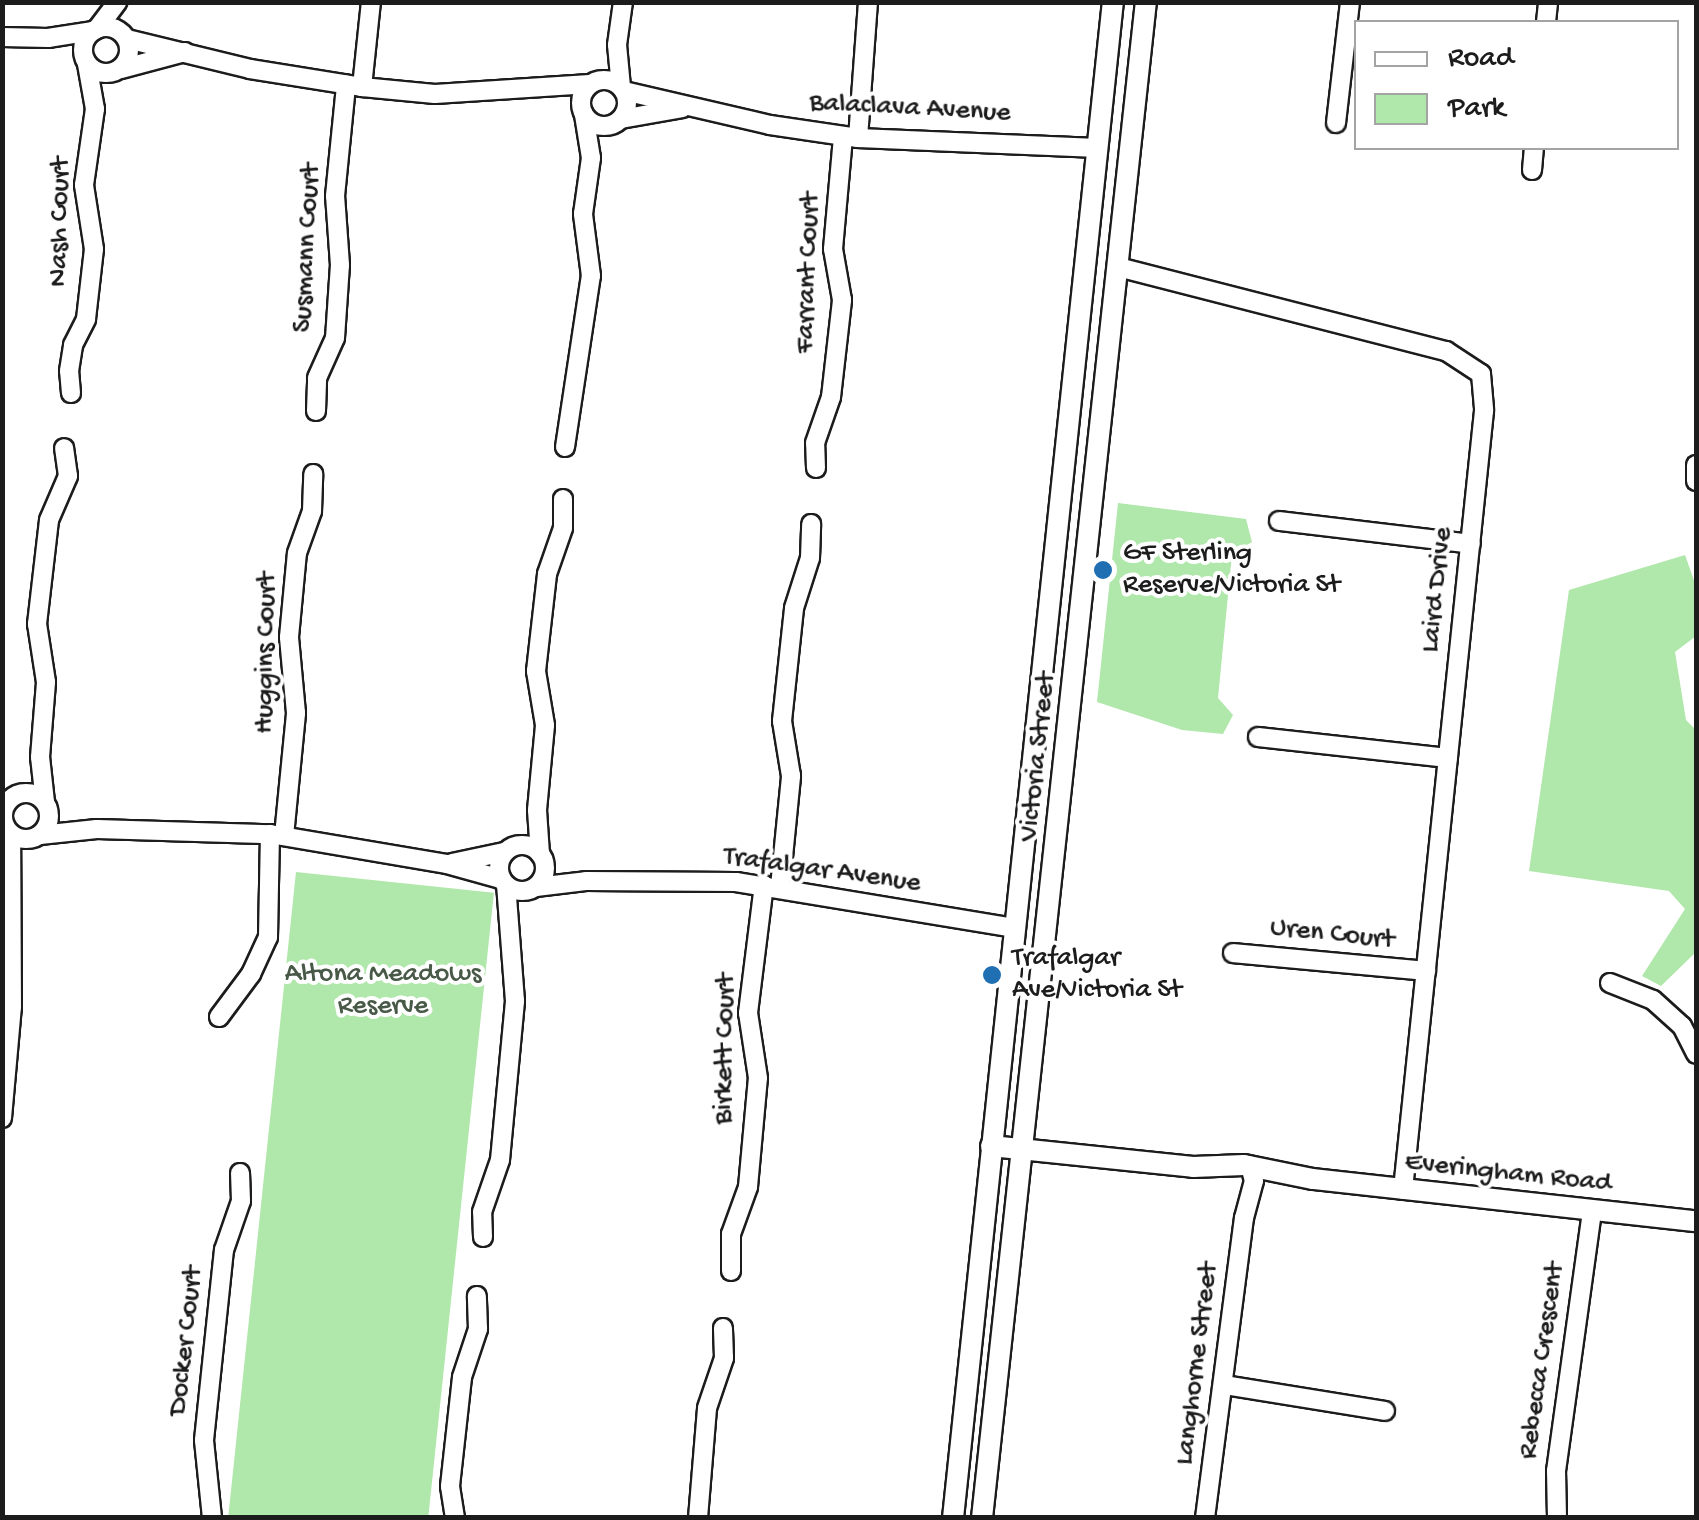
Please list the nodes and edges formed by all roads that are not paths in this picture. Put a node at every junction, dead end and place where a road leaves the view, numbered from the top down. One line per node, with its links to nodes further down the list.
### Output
1 (119, 2): 8 (street); 10 (street)
2 (371, 2): 17 (street, Susmann Court)
3 (622, 2): 12 (street)
4 (868, 2): 25 (street, Farrant Court)
5 (1113, 2): 26 (street, Victoria Street)
6 (1146, 2): 28 (street, Victoria Street)
7 (1350, 2): 24 (street)
8 (95, 30): 10 (street); 11 (street); 14 (street)
9 (2, 37): 11 (street)
10 (126, 37): 13 (street); 15 (street)
11 (48, 38): 14 (street)
12 (617, 45): 16 (street); 18 (street)
13 (185, 52): 15 (street); 17 (street)
14 (86, 60): 15 (street); 21 (street, Nash Court)
15 (117, 71): 21 (street, Nash Court)
16 (594, 82): 18 (street); 19 (street); 22 (street)
17 (354, 86): 19 (street); 33 (street, Susmann Court)
18 (622, 89): 20 (street, Balaclava Avenue); 23 (street)
19 (539, 90): 22 (street)
20 (688, 107): 23 (street, Balaclava Avenue); 25 (street, Balaclava Avenue)
21 (95, 109): 32 (street, Nash Court)
22 (582, 112): 23 (street); 29 (street)
23 (619, 120): 29 (street)
24 (1336, 123)
25 (851, 137): 26 (street, Balaclava Avenue); 37 (street, Farrant Court)
26 (1098, 148): 28 (street, Balaclava Avenue); 63 (street, Victoria Street)
27 (1534, 150): 30 (street)
28 (1130, 152): 31 (street, Victoria Street)
29 (591, 158): 34 (street)
30 (1532, 170)
31 (1118, 267): 43 (street, Laird Drive); 64 (street, Victoria Street)
32 (71, 393)
33 (316, 411)
34 (565, 447)
35 (64, 448): 45 (street)
36 (1696, 464): 39 (street)
37 (816, 468)
38 (313, 474): 52 (street, Huggins Court)
39 (1696, 481)
40 (563, 499): 49 (street)
41 (1279, 521): 43 (street)
42 (811, 524): 60 (street, Birkett Court)
43 (1471, 544): 46 (street, Laird Drive)
44 (1258, 737): 46 (street)
45 (40, 757): 47 (street); 48 (street)
46 (1448, 758): 66 (street, Laird Drive)
47 (9, 799): 48 (street); 51 (street)
48 (47, 805): 50 (street); 53 (street)
49 (537, 810): 54 (street); 55 (street)
50 (97, 829): 52 (street); 53 (street)
51 (7, 831): 53 (street); 59 (street)
52 (277, 835): 56 (street); 68 (street, Huggins Court)
53 (39, 836): 59 (street)
54 (508, 850): 55 (street); 56 (street); 58 (street)
55 (542, 857): 57 (street, Trafalgar Avenue); 61 (street)
56 (447, 864): 58 (street)
57 (586, 881): 60 (street, Trafalgar Avenue); 61 (street, Trafalgar Avenue)
58 (504, 882): 61 (street); 62 (street)
59 (13, 886): 70 (street)
60 (772, 886): 63 (street, Trafalgar Avenue); 79 (street, Birkett Court)
61 (533, 888): 62 (street)
62 (510, 923): 78 (street)
63 (1015, 928): 64 (street, Trafalgar Avenue); 71 (street, Victoria Street)
64 (1048, 931): 72 (street, Victoria Street)
65 (1234, 952): 66 (street, Uren Court)
66 (1426, 972): 75 (street, Laird Drive)
67 (1610, 984): 69 (street)
68 (220, 1017)
69 (1696, 1054)
70 (2, 1118)
71 (991, 1146): 72 (street, Everingham Road); 87 (street, Victoria Street)
72 (1022, 1149): 74 (street, Everingham Road); 88 (street, Victoria Street)
73 (240, 1174): 84 (street, Docker Court)
74 (1249, 1176): 75 (street, Everingham Road); 82 (street, Langhorne Street)
75 (1403, 1190): 76 (street, Everingham Road)
76 (1592, 1212): 77 (street, Everingham Road); 90 (street, Rebecca Crescent)
77 (1696, 1221)
78 (483, 1237)
79 (732, 1271)
80 (477, 1296): 85 (street)
81 (724, 1328): 86 (street)
82 (1224, 1385): 83 (street); 89 (street, Langhorne Street)
83 (1385, 1410)
84 (212, 1518)
85 (455, 1518)
86 (698, 1518)
87 (953, 1518)
88 (982, 1518)
89 (1206, 1518)
90 (1557, 1518)

